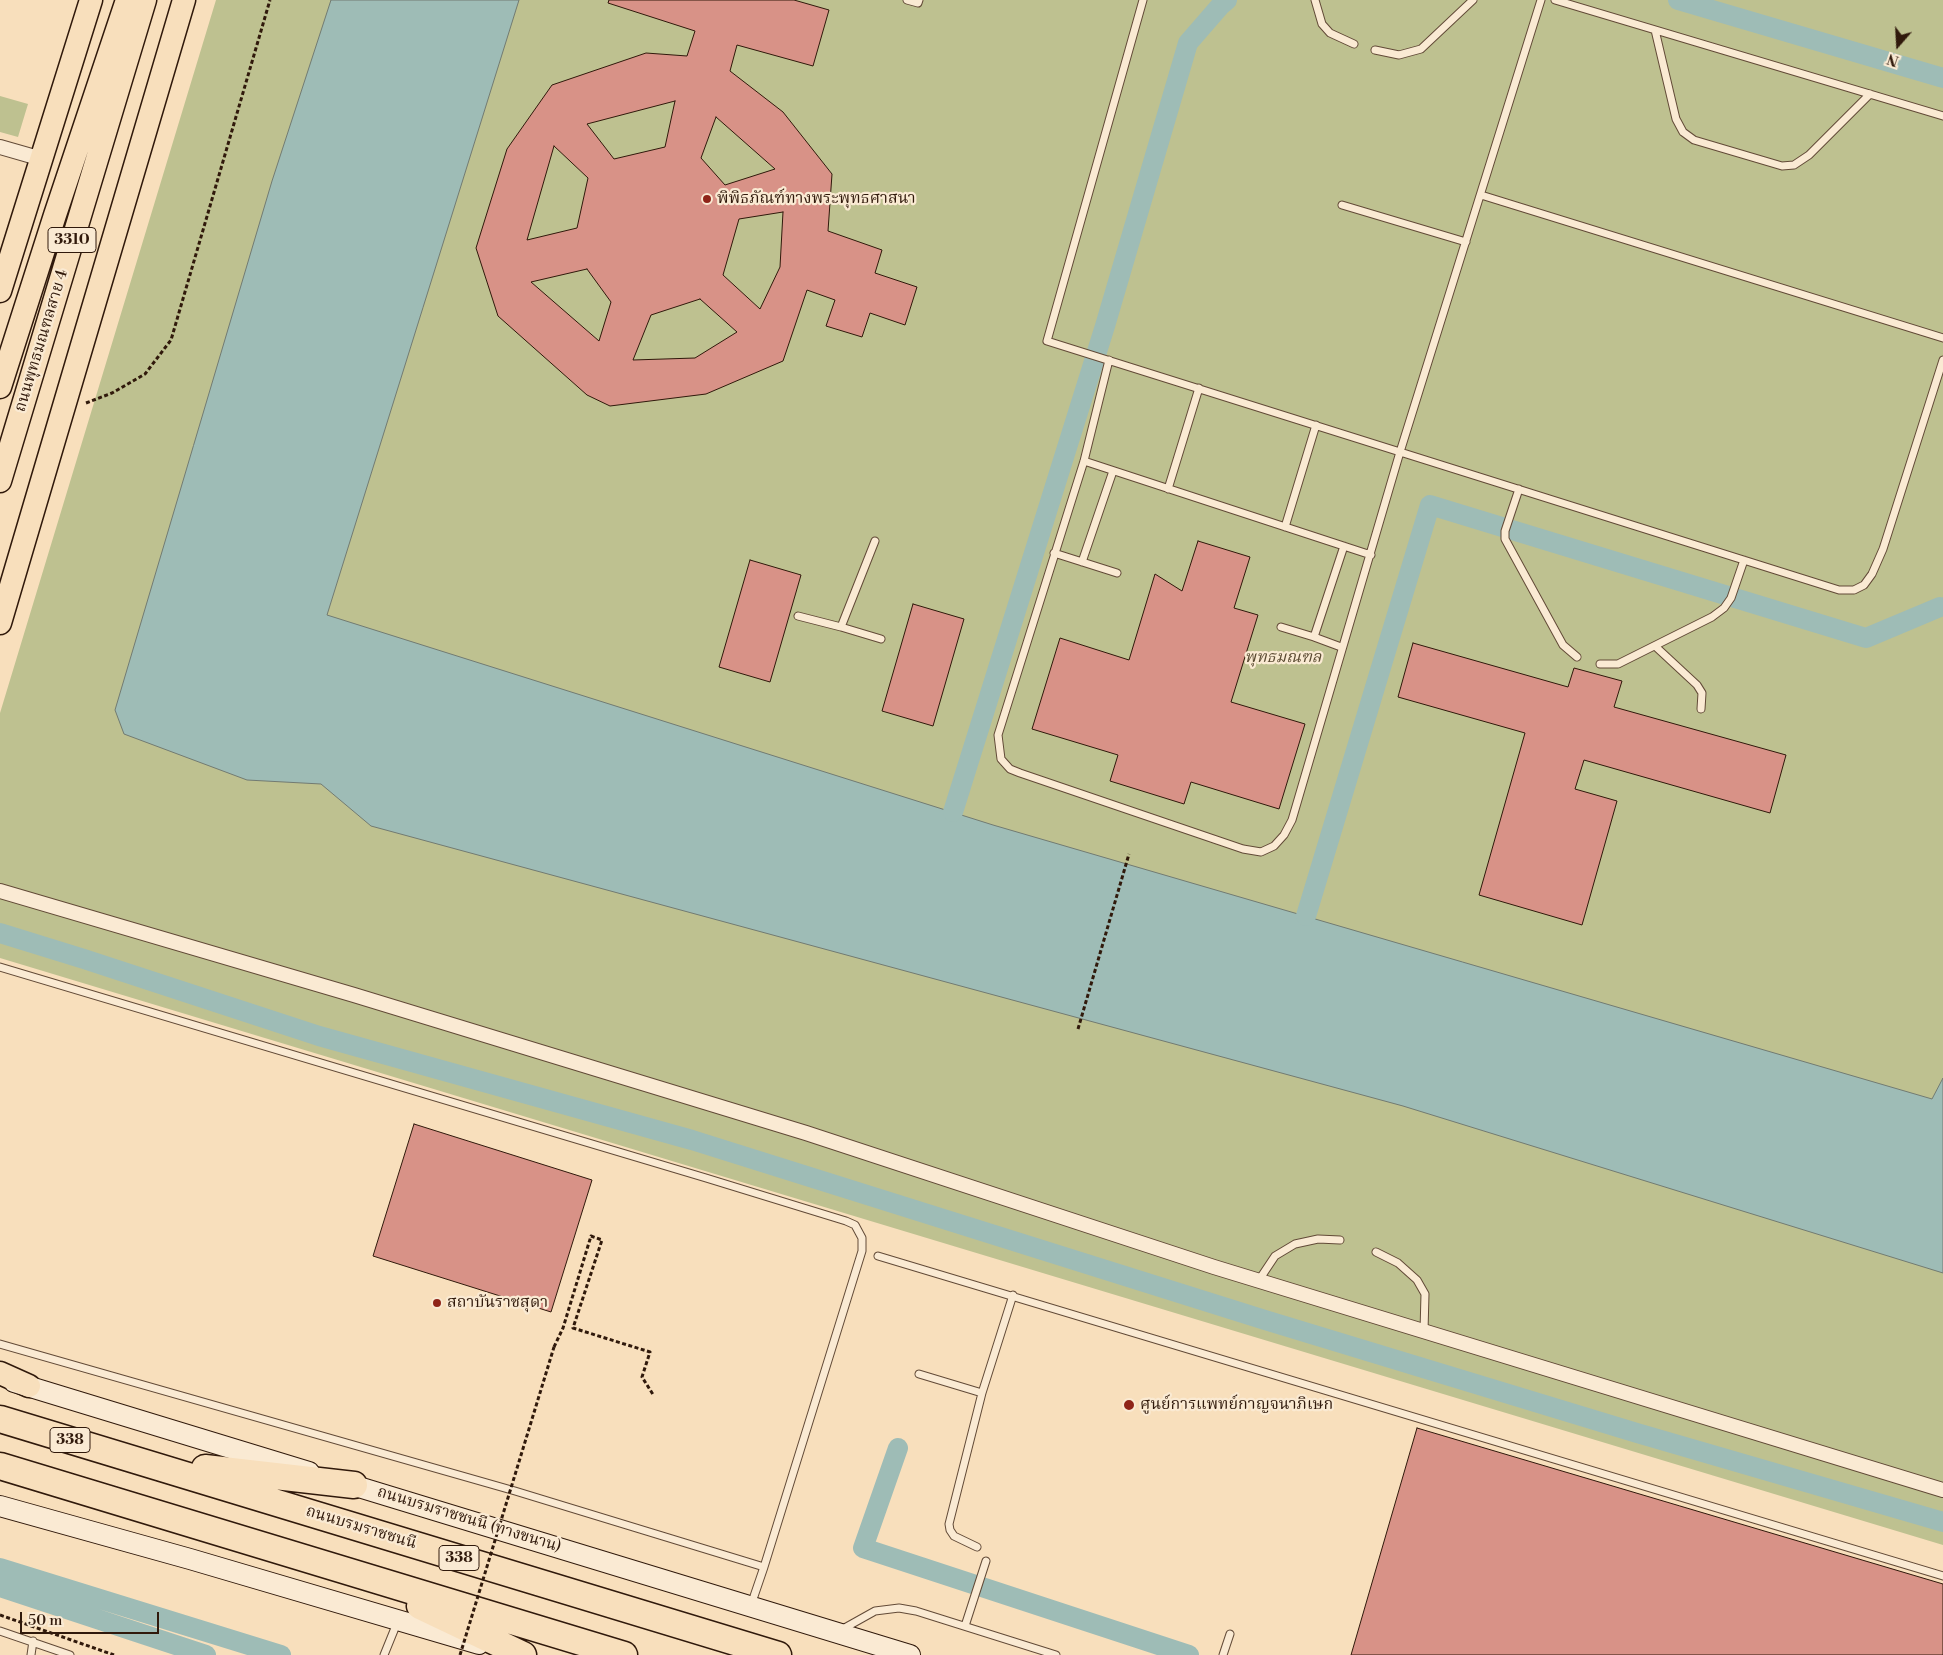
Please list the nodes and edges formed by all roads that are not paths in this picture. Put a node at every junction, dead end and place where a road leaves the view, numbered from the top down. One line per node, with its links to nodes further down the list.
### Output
1 (91, 0): 18 (main road)
2 (127, 0): 26 (main road)
3 (144, 0): 32 (main road, ถนนพุทธมณฑลสาย 4 / 3310)
4 (184, 0): 44 (main road)
5 (907, 0): 6 (lane)
6 (919, 0)
7 (1143, 0): 24 (lane)
8 (1315, 0): 13 (lane)
9 (1473, 0): 14 (lane)
10 (1541, 0): 19 (lane)
11 (1555, 0): 12 (lane)
12 (1655, 30): 15 (lane); 15 (lane)
13 (1354, 44)
14 (1374, 50)
15 (1870, 94): 16 (lane)
16 (1943, 116)
17 (0, 146): 18 (street)
18 (42, 159): 22 (main road)
19 (1481, 195): 21 (lane); 23 (lane)
20 (1342, 205): 21 (lane)
21 (1466, 242): 29 (lane)
22 (0, 291)
23 (1943, 338)
24 (1109, 360): 27 (lane); 30 (lane)
25 (1943, 360): 40 (lane)
26 (0, 387)
27 (1199, 388): 28 (lane); 33 (lane)
28 (1316, 425): 29 (lane); 35 (lane)
29 (1400, 452): 34 (lane); 39 (lane)
30 (1084, 461): 31 (lane); 38 (lane)
31 (1113, 471): 33 (lane); 41 (lane)
32 (0, 481)
33 (1168, 489): 35 (lane)
34 (1519, 489): 40 (lane); 51 (lane)
35 (1285, 527): 37 (lane)
36 (875, 541): 45 (lane)
37 (1344, 546): 39 (lane); 47 (lane)
38 (1054, 553): 41 (lane); 50 (lane)
39 (1371, 555): 50 (lane)
40 (1744, 560): 49 (lane)
41 (1082, 562): 42 (lane)
42 (1116, 573)
43 (798, 616): 45 (lane)
44 (0, 623)
45 (842, 627): 48 (lane)
46 (1282, 628): 47 (lane)
47 (1314, 637): 50 (lane)
48 (881, 639)
49 (1655, 646): 52 (lane); 53 (lane)
50 (1341, 648)
51 (1577, 657)
52 (1600, 664)
53 (1701, 709)
54 (0, 891): 59 (street)
55 (0, 967): 77 (lane)
56 (1340, 1240): 59 (lane)
57 (1376, 1252): 61 (lane)
58 (878, 1256): 60 (lane)
59 (1259, 1280): 61 (street)
60 (1013, 1295): 67 (lane); 78 (lane)
61 (1424, 1332): 72 (street)
62 (0, 1344): 77 (lane)
63 (0, 1372): 66 (main road)
64 (919, 1374): 67 (lane)
65 (0, 1378): 66 (main road, ถนนบรมราชชนนี (ทางขนาน))
66 (29, 1386): 71 (main road, ถนนบรมราชชนนี (ทางขนาน) / 338)
67 (982, 1394): 74 (lane)
68 (0, 1419): 69 (highway, ถนนบรมราชชนนี / 338)
69 (139, 1460): 71 (highway); 92 (highway, ถนนบรมราชชนนี / 338)
70 (0, 1466): 76 (highway)
71 (354, 1485): 79 (main road, ถนนบรมราชชนนี (ทางขนาน) / 338)
72 (1943, 1490)
73 (0, 1506): 80 (main road)
74 (977, 1547)
75 (986, 1561): 81 (lane)
76 (337, 1567): 90 (highway); 91 (highway)
77 (764, 1567): 79 (lane)
78 (1943, 1576)
79 (750, 1606): 83 (main road, ถนนบรมราชชนนี (ทางขนาน) / 338)
80 (398, 1620): 88 (lane); 89 (main road)
81 (965, 1626): 83 (lane); 94 (lane)
82 (0, 1631): 85 (lane)
83 (836, 1632): 93 (main road, ถนนบรมราชชนนี (ทางขนาน) / 338)
84 (1230, 1634): 95 (lane)
85 (33, 1641): 86 (lane); 87 (lane)
86 (31, 1655)
87 (70, 1655)
88 (384, 1655)
89 (517, 1655)
90 (523, 1655)
91 (624, 1655)
92 (778, 1655)
93 (910, 1655)
94 (1056, 1655)
95 (1223, 1655)

